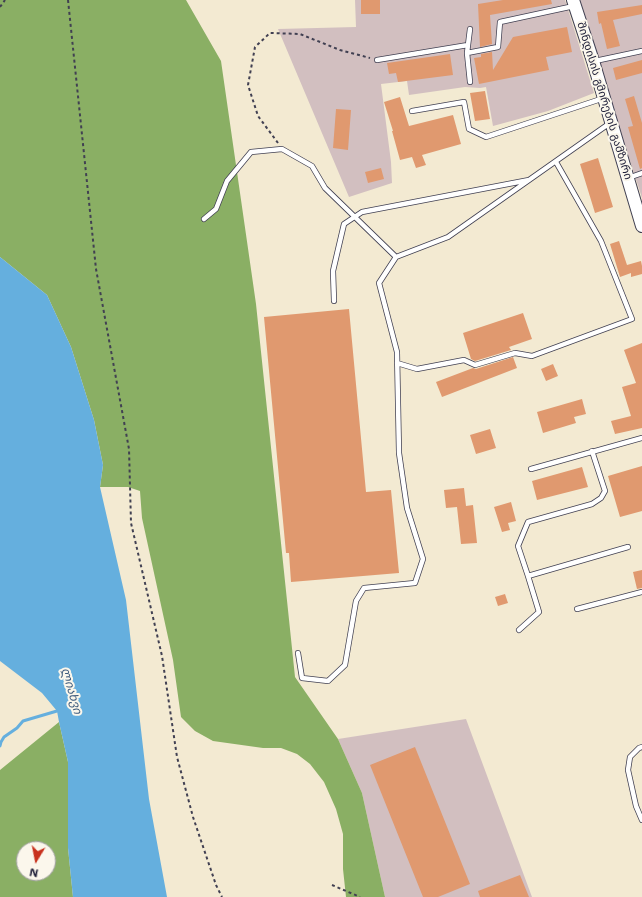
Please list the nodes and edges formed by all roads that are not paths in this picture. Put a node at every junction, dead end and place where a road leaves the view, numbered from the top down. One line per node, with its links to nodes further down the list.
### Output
1 (574, 3): 5 (lane); 7 (main road, შინდისის გმირების გამზირი)
2 (470, 29): 3 (lane)
3 (468, 45): 5 (lane); 6 (lane)
4 (642, 51): 7 (lane)
5 (467, 53): 8 (lane)
6 (377, 60)
7 (593, 61): 9 (main road, შინდისის გმირების გამზირი)
8 (470, 82)
9 (604, 98): 10 (lane); 11 (main road, შინდისის გმირების გამზირი)
10 (412, 111)
11 (611, 122): 12 (lane); 14 (main road, შინდისის გმირების გამზირი)
12 (556, 162): 15 (lane); 21 (lane)
13 (642, 173): 14 (lane)
14 (628, 178): 18 (main road, შინდისის გმირების გამზირი)
15 (530, 180): 16 (lane); 19 (lane)
16 (355, 217): 17 (lane); 19 (lane); 20 (lane)
17 (204, 219)
18 (642, 226)
19 (396, 257): 21 (lane)
20 (334, 302)
21 (397, 363): 30 (lane)
22 (642, 438): 23 (lane)
23 (592, 451): 24 (lane); 26 (lane)
24 (531, 469)
25 (628, 547): 26 (lane)
26 (528, 576): 29 (lane)
27 (642, 592): 28 (lane)
28 (577, 609)
29 (520, 630)
30 (298, 653)
31 (642, 748): 32 (lane)
32 (642, 820)

